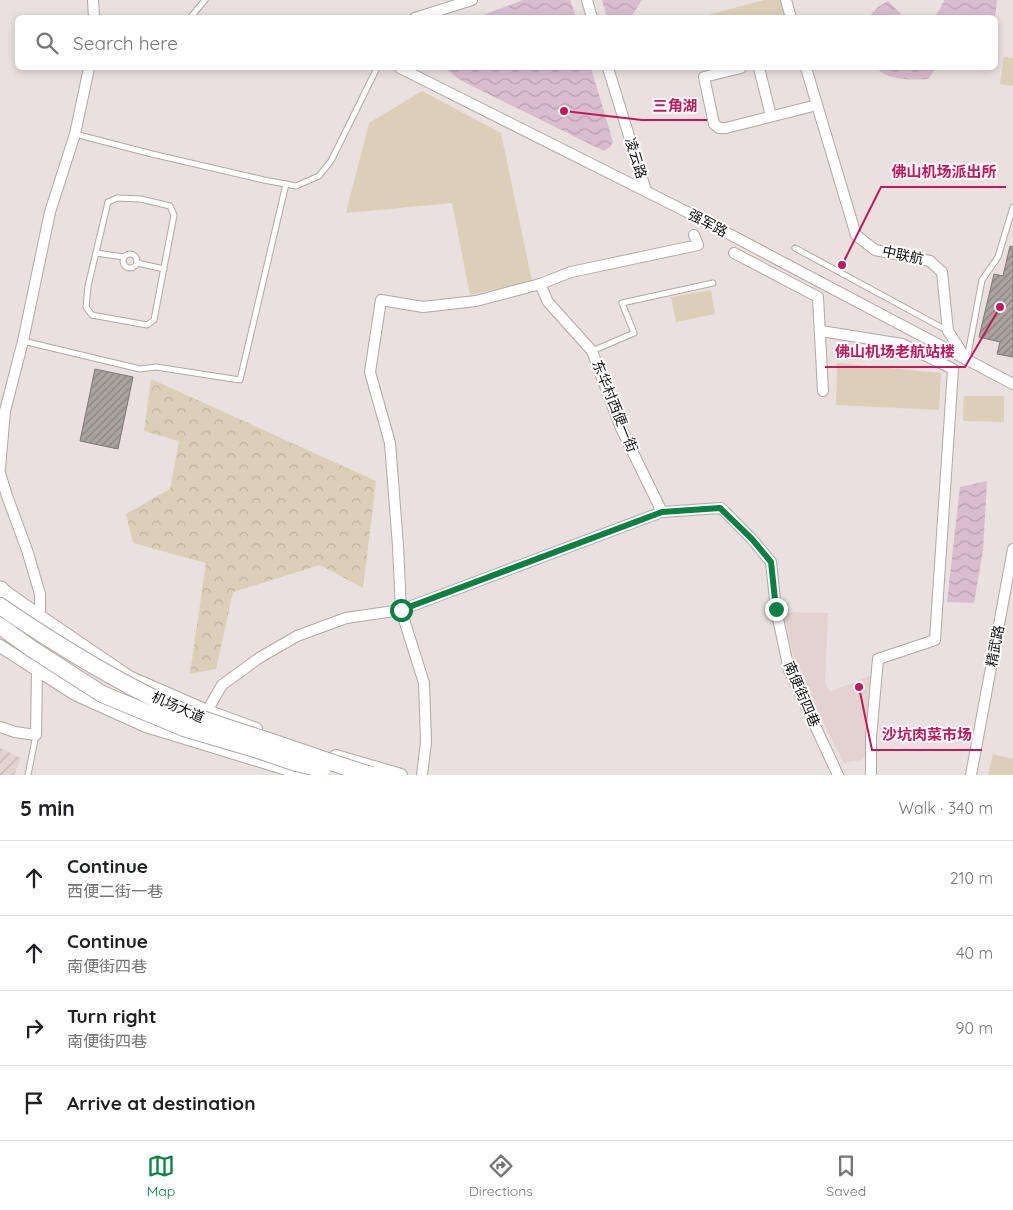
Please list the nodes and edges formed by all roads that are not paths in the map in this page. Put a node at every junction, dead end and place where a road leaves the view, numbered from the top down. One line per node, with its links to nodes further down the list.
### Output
1 (93, 0): 6 (street)
2 (205, 0): 7 (lane)
3 (472, 0): 8 (street)
4 (587, 0): 9 (street)
5 (786, 0): 10 (street)
6 (94, 15)
7 (192, 15)
8 (425, 15)
9 (591, 15)
10 (790, 15)
11 (89, 70): 20 (street)
12 (376, 70): 21 (lane)
13 (404, 70): 22 (street, 强军路)
14 (609, 70): 22 (street, 凌云路)
15 (733, 70): 19 (street)
16 (760, 70): 19 (street)
17 (807, 70): 18 (street, 中联航)
18 (817, 105): 19 (street); 34 (street, 中联航)
19 (772, 116)
20 (75, 134): 21 (lane); 35 (street)
21 (286, 184): 35 (lane)
22 (646, 191): 37 (street, 强军路)
23 (1013, 207): 37 (lane)
24 (694, 235): 32 (street)
25 (795, 248): 34 (lane)
26 (96, 253): 28 (lane); 30 (lane); 30 (lane)
27 (734, 253): 33 (street)
28 (124, 257): 29 (lane); 29 (lane)
29 (137, 263): 30 (lane)
30 (164, 269)
31 (713, 282): 36 (lane)
32 (540, 284): 36 (street, 东华村西便一街); 46 (street)
33 (820, 331): 39 (street); 61 (street)
34 (948, 331): 37 (street, 中联航)
35 (23, 341): 40 (street)
36 (592, 351): 42 (street, 东华村西便一街)
37 (967, 360): 38 (street, 强军路)
38 (1013, 384)
39 (823, 391)
40 (0, 468)
41 (0, 473): 47 (street)
42 (662, 512): 46 (street); 60 (street, 南便街四巷)
43 (1013, 549): 62 (street, 精武路)
44 (0, 589): 47 (street)
45 (0, 606): 57 (main road, 机场大道, bridge)
46 (401, 610): 51 (street); 59 (street)
47 (41, 618): 50 (street); 51 (street)
48 (0, 626): 56 (main road, 机场大道, bridge)
49 (0, 646): 50 (street)
50 (37, 670): 53 (street); 55 (street)
51 (207, 711): 58 (street)
52 (0, 728): 53 (street)
53 (36, 735): 54 (lane)
54 (28, 775)
55 (306, 775)
56 (341, 775)
57 (371, 775)
58 (401, 775)
59 (422, 775)
60 (838, 775)
61 (871, 775)
62 (971, 775)

